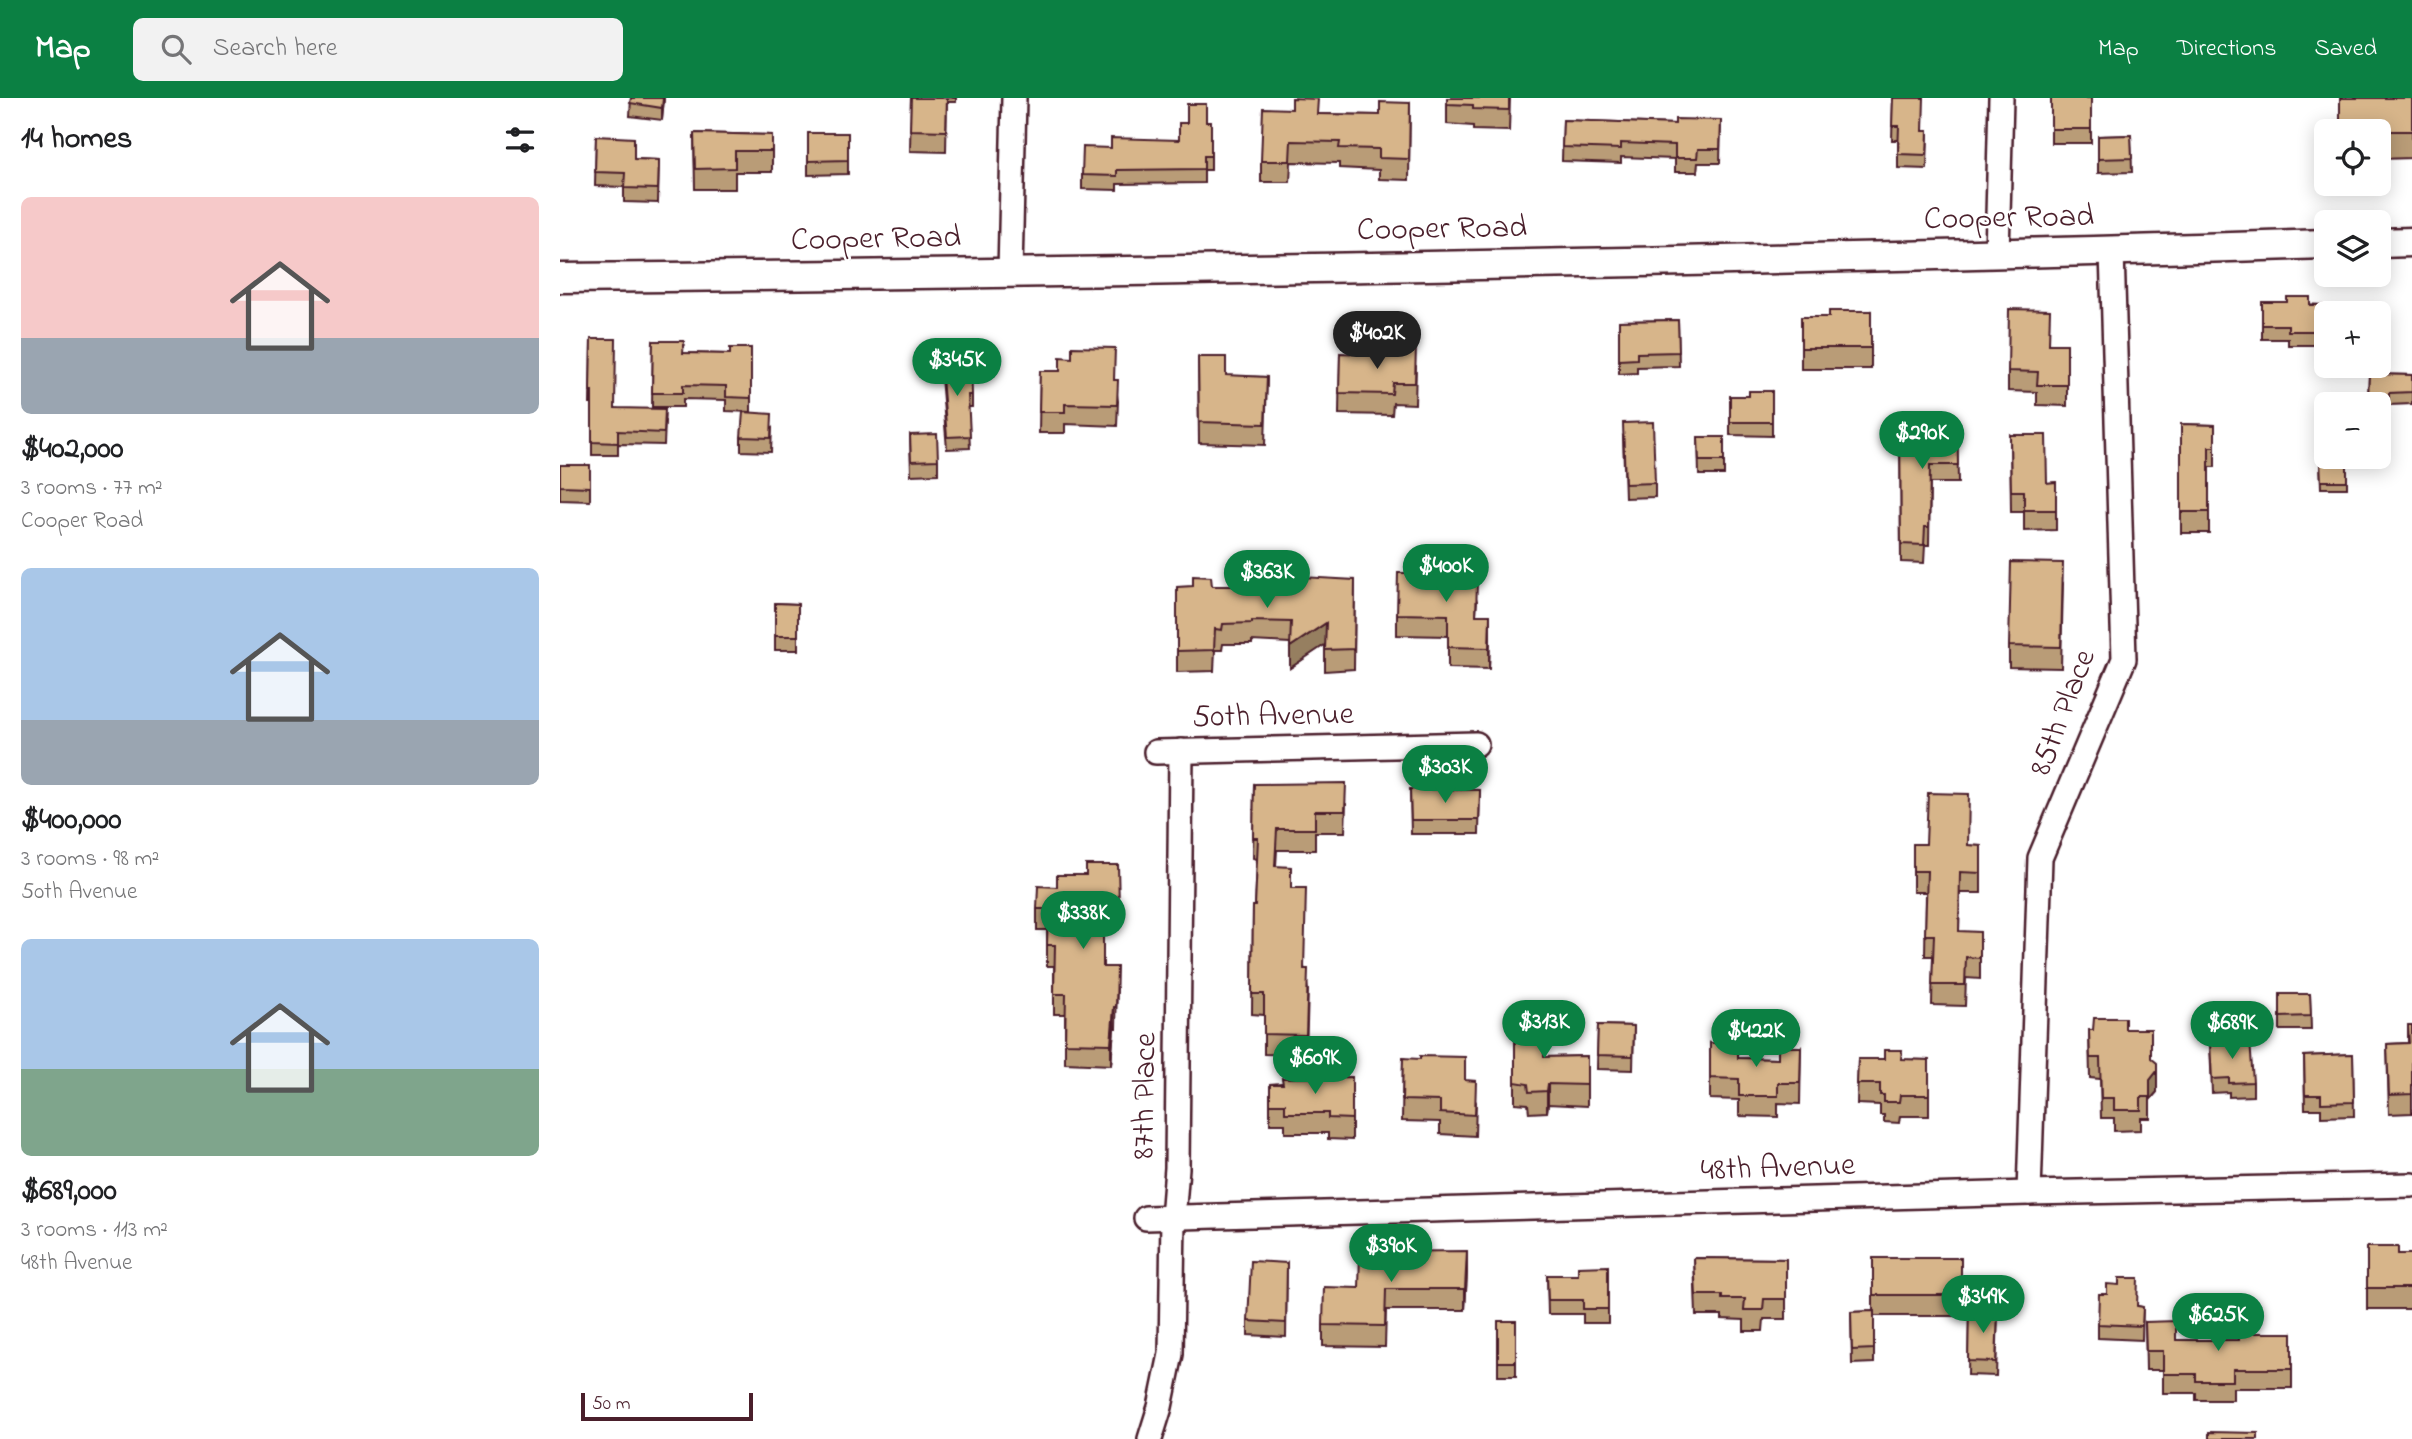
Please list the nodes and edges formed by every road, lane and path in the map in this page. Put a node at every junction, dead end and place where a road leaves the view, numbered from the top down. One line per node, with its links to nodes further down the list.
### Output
1 (1014, 98): 8 (street)
2 (2001, 98): 7 (street)
3 (2412, 242): 4 (street)
4 (2391, 243)
5 (2314, 244): 6 (street, Cooper Road)
6 (2112, 251): 7 (street, Cooper Road); 14 (street, 85th Place)
7 (1997, 255): 8 (street, Cooper Road)
8 (1010, 273): 9 (street, Cooper Road)
9 (560, 278)
10 (1476, 744): 11 (street, 50th Avenue)
11 (1181, 751): 12 (street, 50th Avenue); 15 (street, 87th Place)
12 (1156, 752)
13 (2412, 1185): 14 (street, 48th Avenue)
14 (2029, 1192): 15 (street, 48th Avenue)
15 (1173, 1218): 16 (street, 48th Avenue); 17 (street, 87th Place)
16 (1146, 1219)
17 (1150, 1439)

